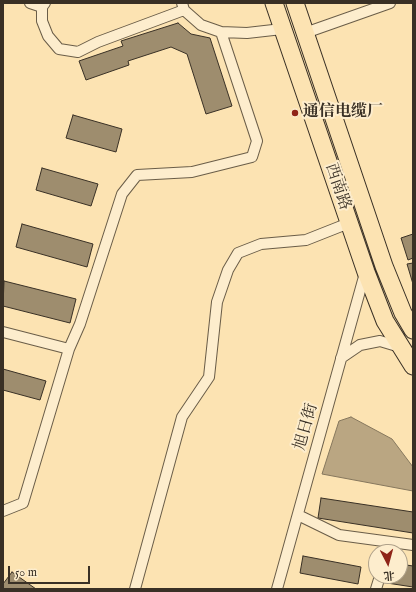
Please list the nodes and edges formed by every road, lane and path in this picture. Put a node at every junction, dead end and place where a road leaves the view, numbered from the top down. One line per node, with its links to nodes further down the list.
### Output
1 (30, 3): 5 (street)
2 (274, 3): 7 (main road, 西南路)
3 (295, 3): 9 (main road, 西南路)
4 (390, 3): 9 (street)
5 (43, 5): 6 (street)
6 (183, 6): 8 (street)
7 (282, 29): 8 (street); 10 (main road, 西南路)
8 (221, 32): 15 (street)
9 (305, 33): 12 (main road, 西南路)
10 (349, 223): 11 (main road, 西南路); 22 (street)
11 (366, 272): 14 (main road, 西南路); 16 (street, 旭日街)
12 (413, 330)
13 (3, 332): 15 (street)
14 (400, 347): 16 (street); 17 (main road, 西南路)
15 (69, 349): 18 (street)
16 (341, 358): 19 (street, 旭日街)
17 (413, 366)
18 (3, 511)
19 (298, 515): 20 (street); 23 (street, 旭日街)
20 (389, 542): 21 (street)
21 (413, 545)
22 (135, 589)
23 (277, 589)

